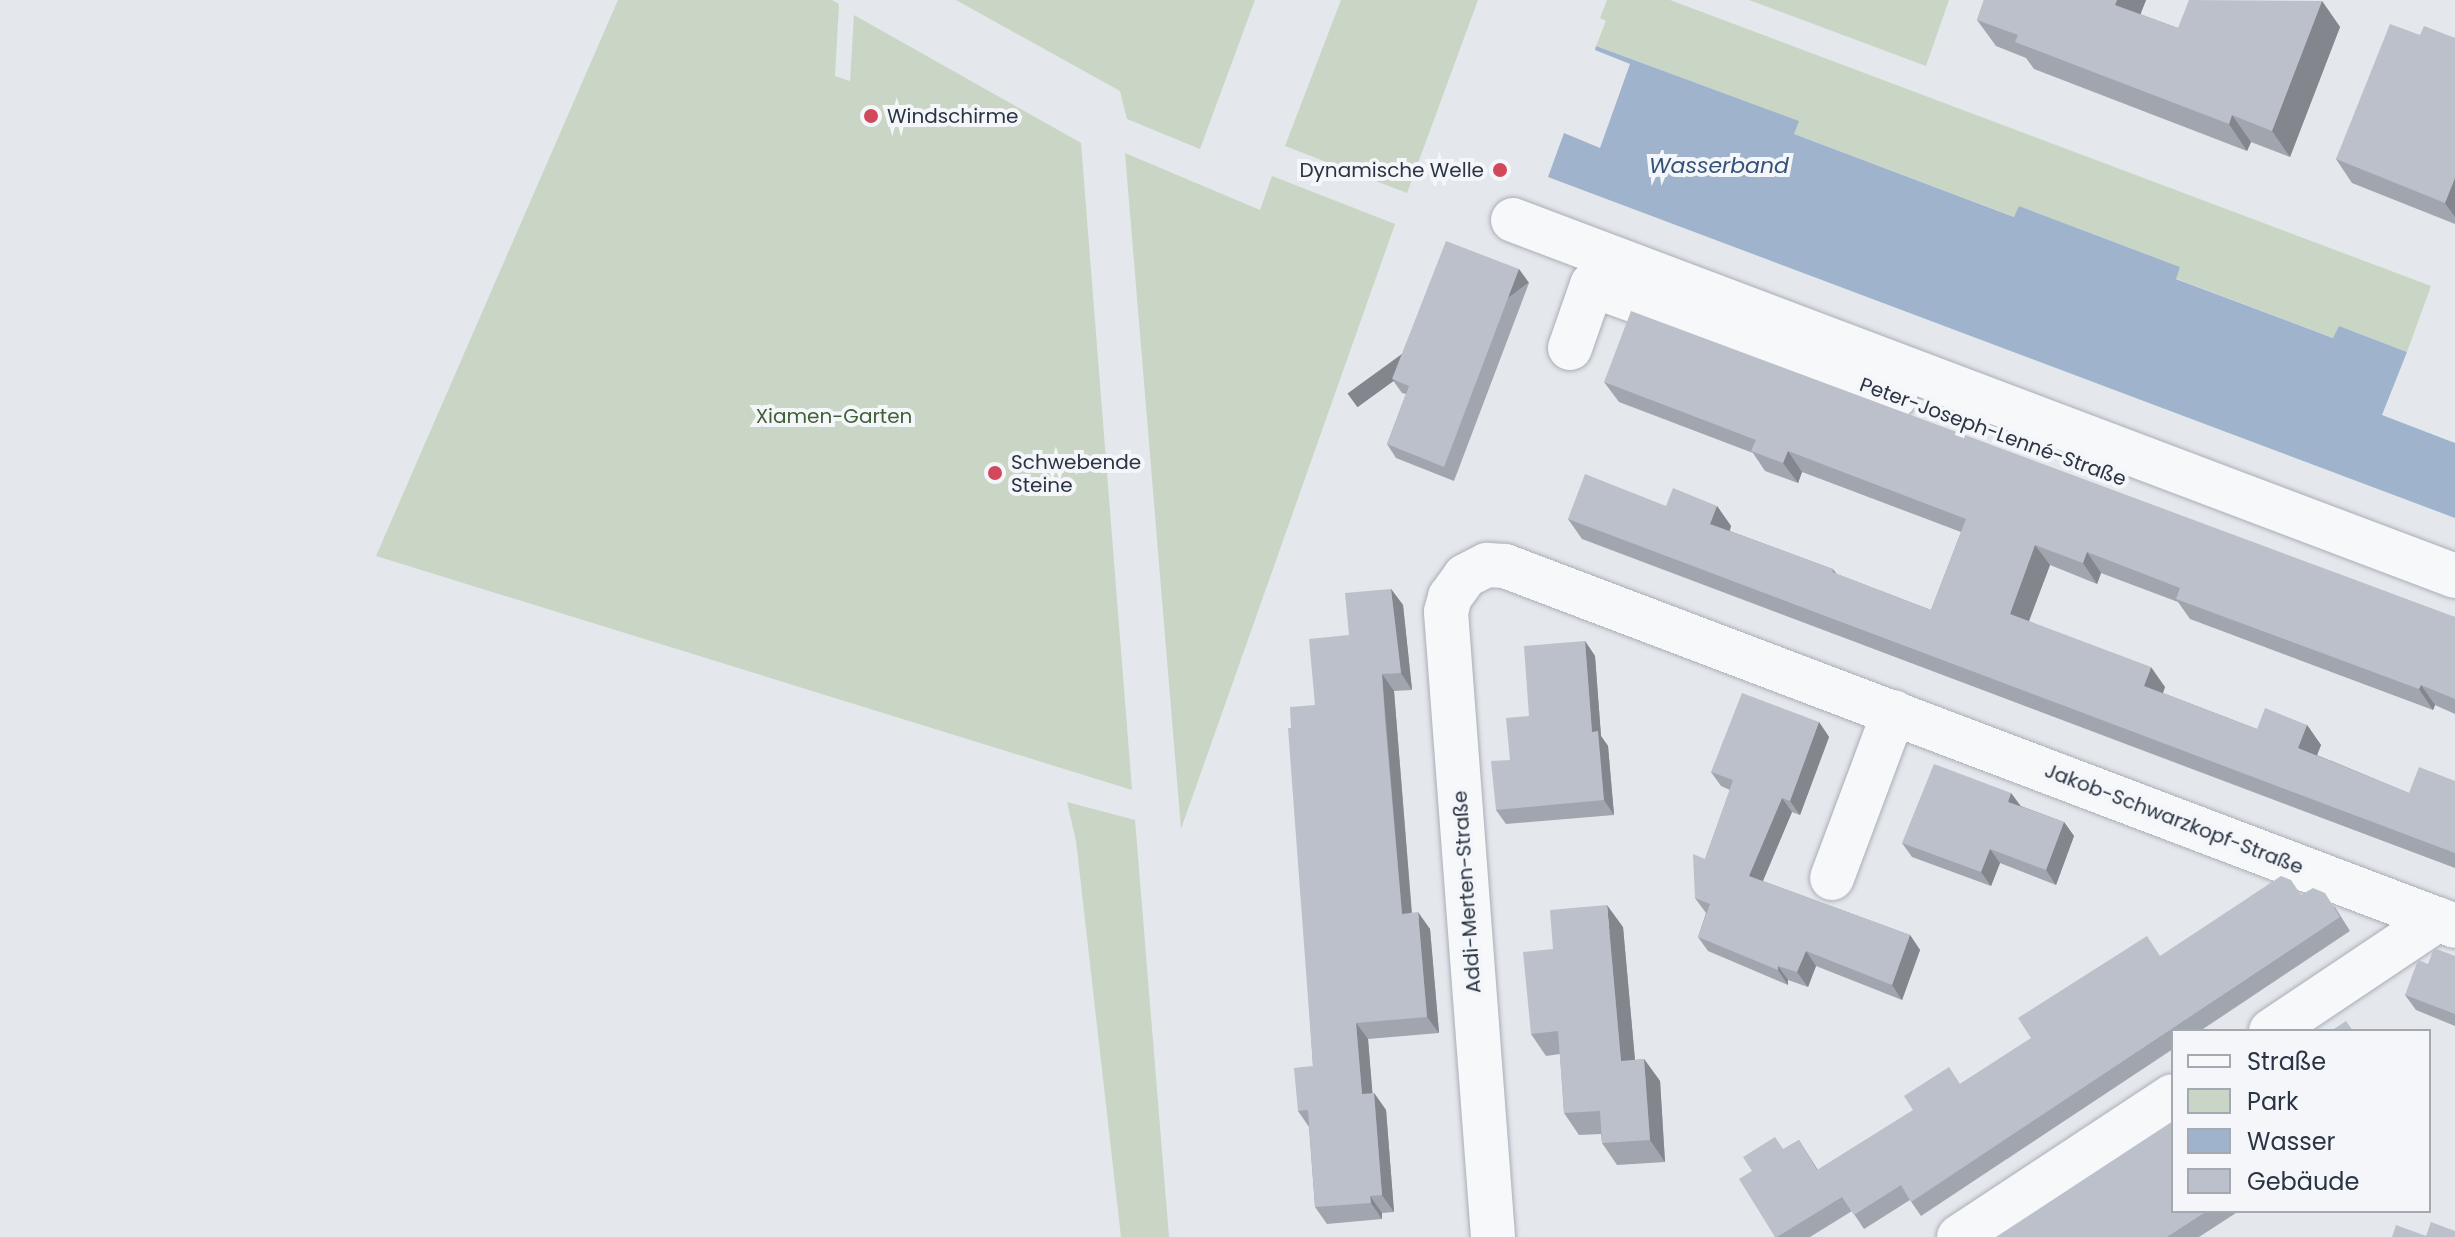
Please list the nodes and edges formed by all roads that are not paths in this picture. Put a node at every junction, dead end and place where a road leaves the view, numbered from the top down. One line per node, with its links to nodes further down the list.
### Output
1 (1513, 220): 4 (street)
2 (1570, 348): 5 (street, Peter-Joseph-Lenné-Straße)
3 (1487, 565): 6 (street, Jakob-Schwarzkopf-Straße); 11 (street, Addi-Merten-Straße)
4 (2455, 576)
5 (2455, 605)
6 (1894, 712): 7 (street); 8 (street, Jakob-Schwarzkopf-Straße)
7 (1832, 878)
8 (2447, 922): 9 (street)
9 (2274, 1029)
10 (2171, 1097): 12 (street)
11 (1493, 1237)
12 (1959, 1237)

